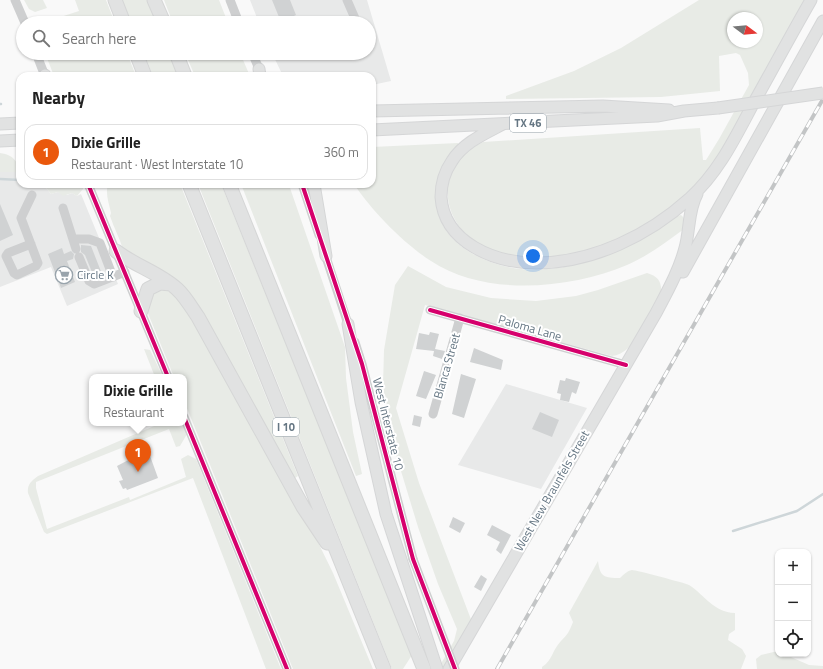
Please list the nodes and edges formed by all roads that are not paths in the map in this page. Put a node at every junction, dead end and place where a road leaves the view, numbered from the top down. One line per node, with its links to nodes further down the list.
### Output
1 (16, 0): 7 (street)
2 (114, 0): 8 (highway)
3 (154, 0): 9 (highway)
4 (230, 0): 10 (street)
5 (347, 0): 11 (street)
6 (811, 0): 30 (main road)
7 (22, 16)
8 (121, 16)
9 (161, 16)
10 (236, 16)
11 (354, 16)
12 (823, 21): 50 (main road, West New Braunfels Street)
13 (39, 60): 17 (street)
14 (139, 60): 18 (highway)
15 (179, 60): 19 (highway)
16 (255, 60): 20 (street)
17 (43, 72)
18 (143, 72)
19 (183, 72)
20 (259, 72)
21 (823, 93): 23 (main road, TX 46, bridge)
22 (376, 111): 23 (main road, TX 46)
23 (684, 111): 26 (main road, TX 46)
24 (16, 123): 25 (main road)
25 (0, 124)
26 (503, 124): 27 (main road, TX 46); 30 (main road)
27 (376, 132)
28 (16, 140): 29 (main road)
29 (0, 141)
30 (702, 187): 50 (main road, West New Braunfels Street)
31 (90, 188): 38 (street)
32 (96, 188): 38 (street)
33 (191, 188): 57 (highway, I 10)
34 (231, 188): 60 (highway)
35 (303, 188): 44 (street, West Interstate 10)
36 (315, 188): 44 (main road)
37 (32, 195): 41 (street)
38 (94, 198): 42 (street)
39 (63, 208): 40 (street)
40 (73, 239): 43 (street); 46 (street)
41 (31, 244)
42 (115, 248): 43 (street); 45 (street); 47 (highway)
43 (102, 249): 46 (street)
44 (326, 256): 52 (street, West Interstate 10)
45 (125, 272): 46 (street); 49 (street)
46 (113, 276)
47 (171, 284): 49 (highway); 57 (highway)
48 (430, 310): 51 (street, Paloma Lane)
49 (141, 311): 54 (street)
50 (656, 313): 53 (main road, West New Braunfels Street)
51 (460, 318): 53 (street, Paloma Lane); 55 (street, Blanca Street)
52 (348, 324): 61 (main road); 63 (street, West Interstate 10, bridge)
53 (626, 365): 62 (main road, West New Braunfels Street)
54 (167, 374)
55 (433, 414)
56 (187, 424): 58 (street)
57 (342, 565): 59 (highway, I 10)
58 (287, 669)
59 (384, 669)
60 (424, 669)
61 (437, 669)
62 (449, 669)
63 (455, 669)

